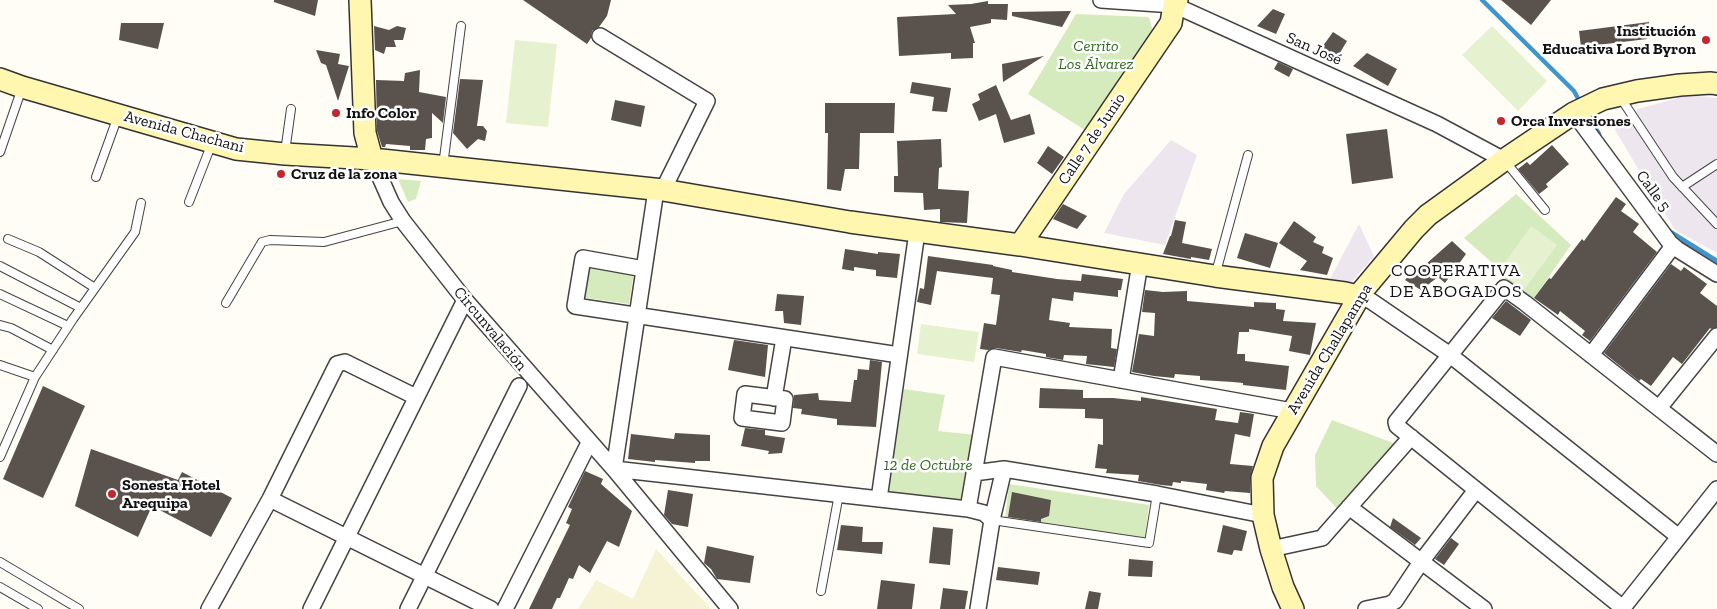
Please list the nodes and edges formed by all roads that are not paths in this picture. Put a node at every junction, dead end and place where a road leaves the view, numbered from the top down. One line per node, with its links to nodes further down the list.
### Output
1 (360, 0): 17 (street, Circunvalación)
2 (1101, 0): 3 (street, San José)
3 (1176, 2): 18 (street, San José); 31 (street, Calle 7 de Junio)
4 (461, 26): 20 (lane)
5 (600, 36): 23 (street)
6 (0, 80): 8 (street, Avenida Chachani)
7 (1717, 84): 9 (street, Avenida Challapampa)
8 (22, 88): 12 (street, Avenida Chachani); 14 (lane)
9 (1611, 97): 11 (street, Avenida Challapampa); 22 (lane)
10 (291, 109): 15 (lane)
11 (1577, 112): 18 (street, Avenida Challapampa); 32 (street, Calle 5)
12 (119, 115): 13 (street, Avenida Chachani); 21 (lane)
13 (212, 141): 15 (street, Avenida Chachani); 24 (lane)
14 (0, 152)
15 (285, 154): 17 (street, Avenida Chachani)
16 (1248, 154): 37 (lane)
17 (372, 159): 20 (street, Avenida Chachani); 28 (street, Circunvalación)
18 (1504, 160): 26 (lane); 40 (street, Avenida Challapampa)
19 (1717, 164): 22 (lane)
20 (443, 167): 23 (street, Avenida Chachani)
21 (96, 177)
22 (1682, 187): 27 (lane)
23 (659, 190): 29 (street, Avenida Chachani); 35 (street)
24 (189, 202)
25 (142, 203): 38 (lane)
26 (1546, 210)
27 (1715, 219)
28 (402, 221): 41 (street, Circunvalación); 42 (lane)
29 (917, 232): 31 (street, Avenida Chachani); 51 (street)
30 (8, 239): 38 (lane)
31 (1020, 245): 33 (street, Avenida Chachani)
32 (1673, 246): 36 (street, Calle 5); 52 (street)
33 (1140, 263): 37 (street, Avenida Chachani); 55 (street)
34 (0, 266): 43 (lane)
35 (644, 269): 44 (street); 44 (street)
36 (1717, 274)
37 (1215, 276): 40 (street, Avenida Chachani)
38 (95, 288): 43 (lane)
39 (0, 294): 46 (lane)
40 (1358, 296): 50 (street); 60 (street, Avenida Challapampa)
41 (464, 300): 57 (street); 62 (street, Circunvalación)
42 (226, 303)
43 (81, 308): 46 (lane)
44 (636, 316): 48 (street); 66 (street)
45 (0, 325): 49 (lane)
46 (68, 326): 49 (lane)
47 (1717, 336): 59 (street)
48 (784, 338): 51 (street); 58 (street)
49 (53, 350): 54 (lane)
50 (1450, 354): 52 (street); 61 (street); 79 (street)
51 (899, 355): 73 (street)
52 (1591, 355): 59 (street)
53 (0, 365): 54 (lane)
54 (35, 377): 64 (lane)
55 (1121, 380): 60 (street); 67 (street)
56 (519, 386): 83 (street)
57 (416, 397): 72 (street); 78 (street)
58 (774, 398)
59 (1659, 408): 63 (street)
60 (1292, 411): 76 (street, Avenida Challapampa)
61 (1411, 437): 69 (street); 74 (street)
62 (589, 443): 66 (street, Circunvalación); 92 (street)
63 (1717, 454)
64 (0, 457)
65 (1004, 469): 67 (street); 71 (street); 77 (street)
66 (614, 470): 70 (street); 93 (street, Circunvalación)
67 (974, 473): 75 (street)
68 (1717, 489): 79 (street)
69 (1476, 490): 82 (street); 98 (street)
70 (839, 494): 73 (street); 85 (lane)
71 (1157, 494): 76 (street); 77 (lane)
72 (270, 499): 78 (street); 88 (street)
73 (879, 499): 75 (street)
74 (1349, 508): 80 (street); 82 (street)
75 (968, 510): 77 (street)
76 (1263, 515): 80 (street, Avenida Challapampa)
77 (992, 520): 94 (street)
78 (347, 537): 83 (street); 89 (street)
79 (1679, 537): 98 (street)
80 (1271, 549): 95 (street, Avenida Challapampa)
81 (0, 562): 87 (lane)
82 (1421, 562): 96 (street); 97 (street)
83 (425, 576): 90 (street); 91 (street)
84 (0, 586): 86 (lane)
85 (822, 591)
86 (38, 609)
87 (79, 609)
88 (209, 609)
89 (311, 609)
90 (408, 609)
91 (491, 609)
92 (505, 609)
93 (730, 609)
94 (978, 609)
95 (1293, 609)
96 (1366, 609)
97 (1484, 609)
98 (1622, 609)

